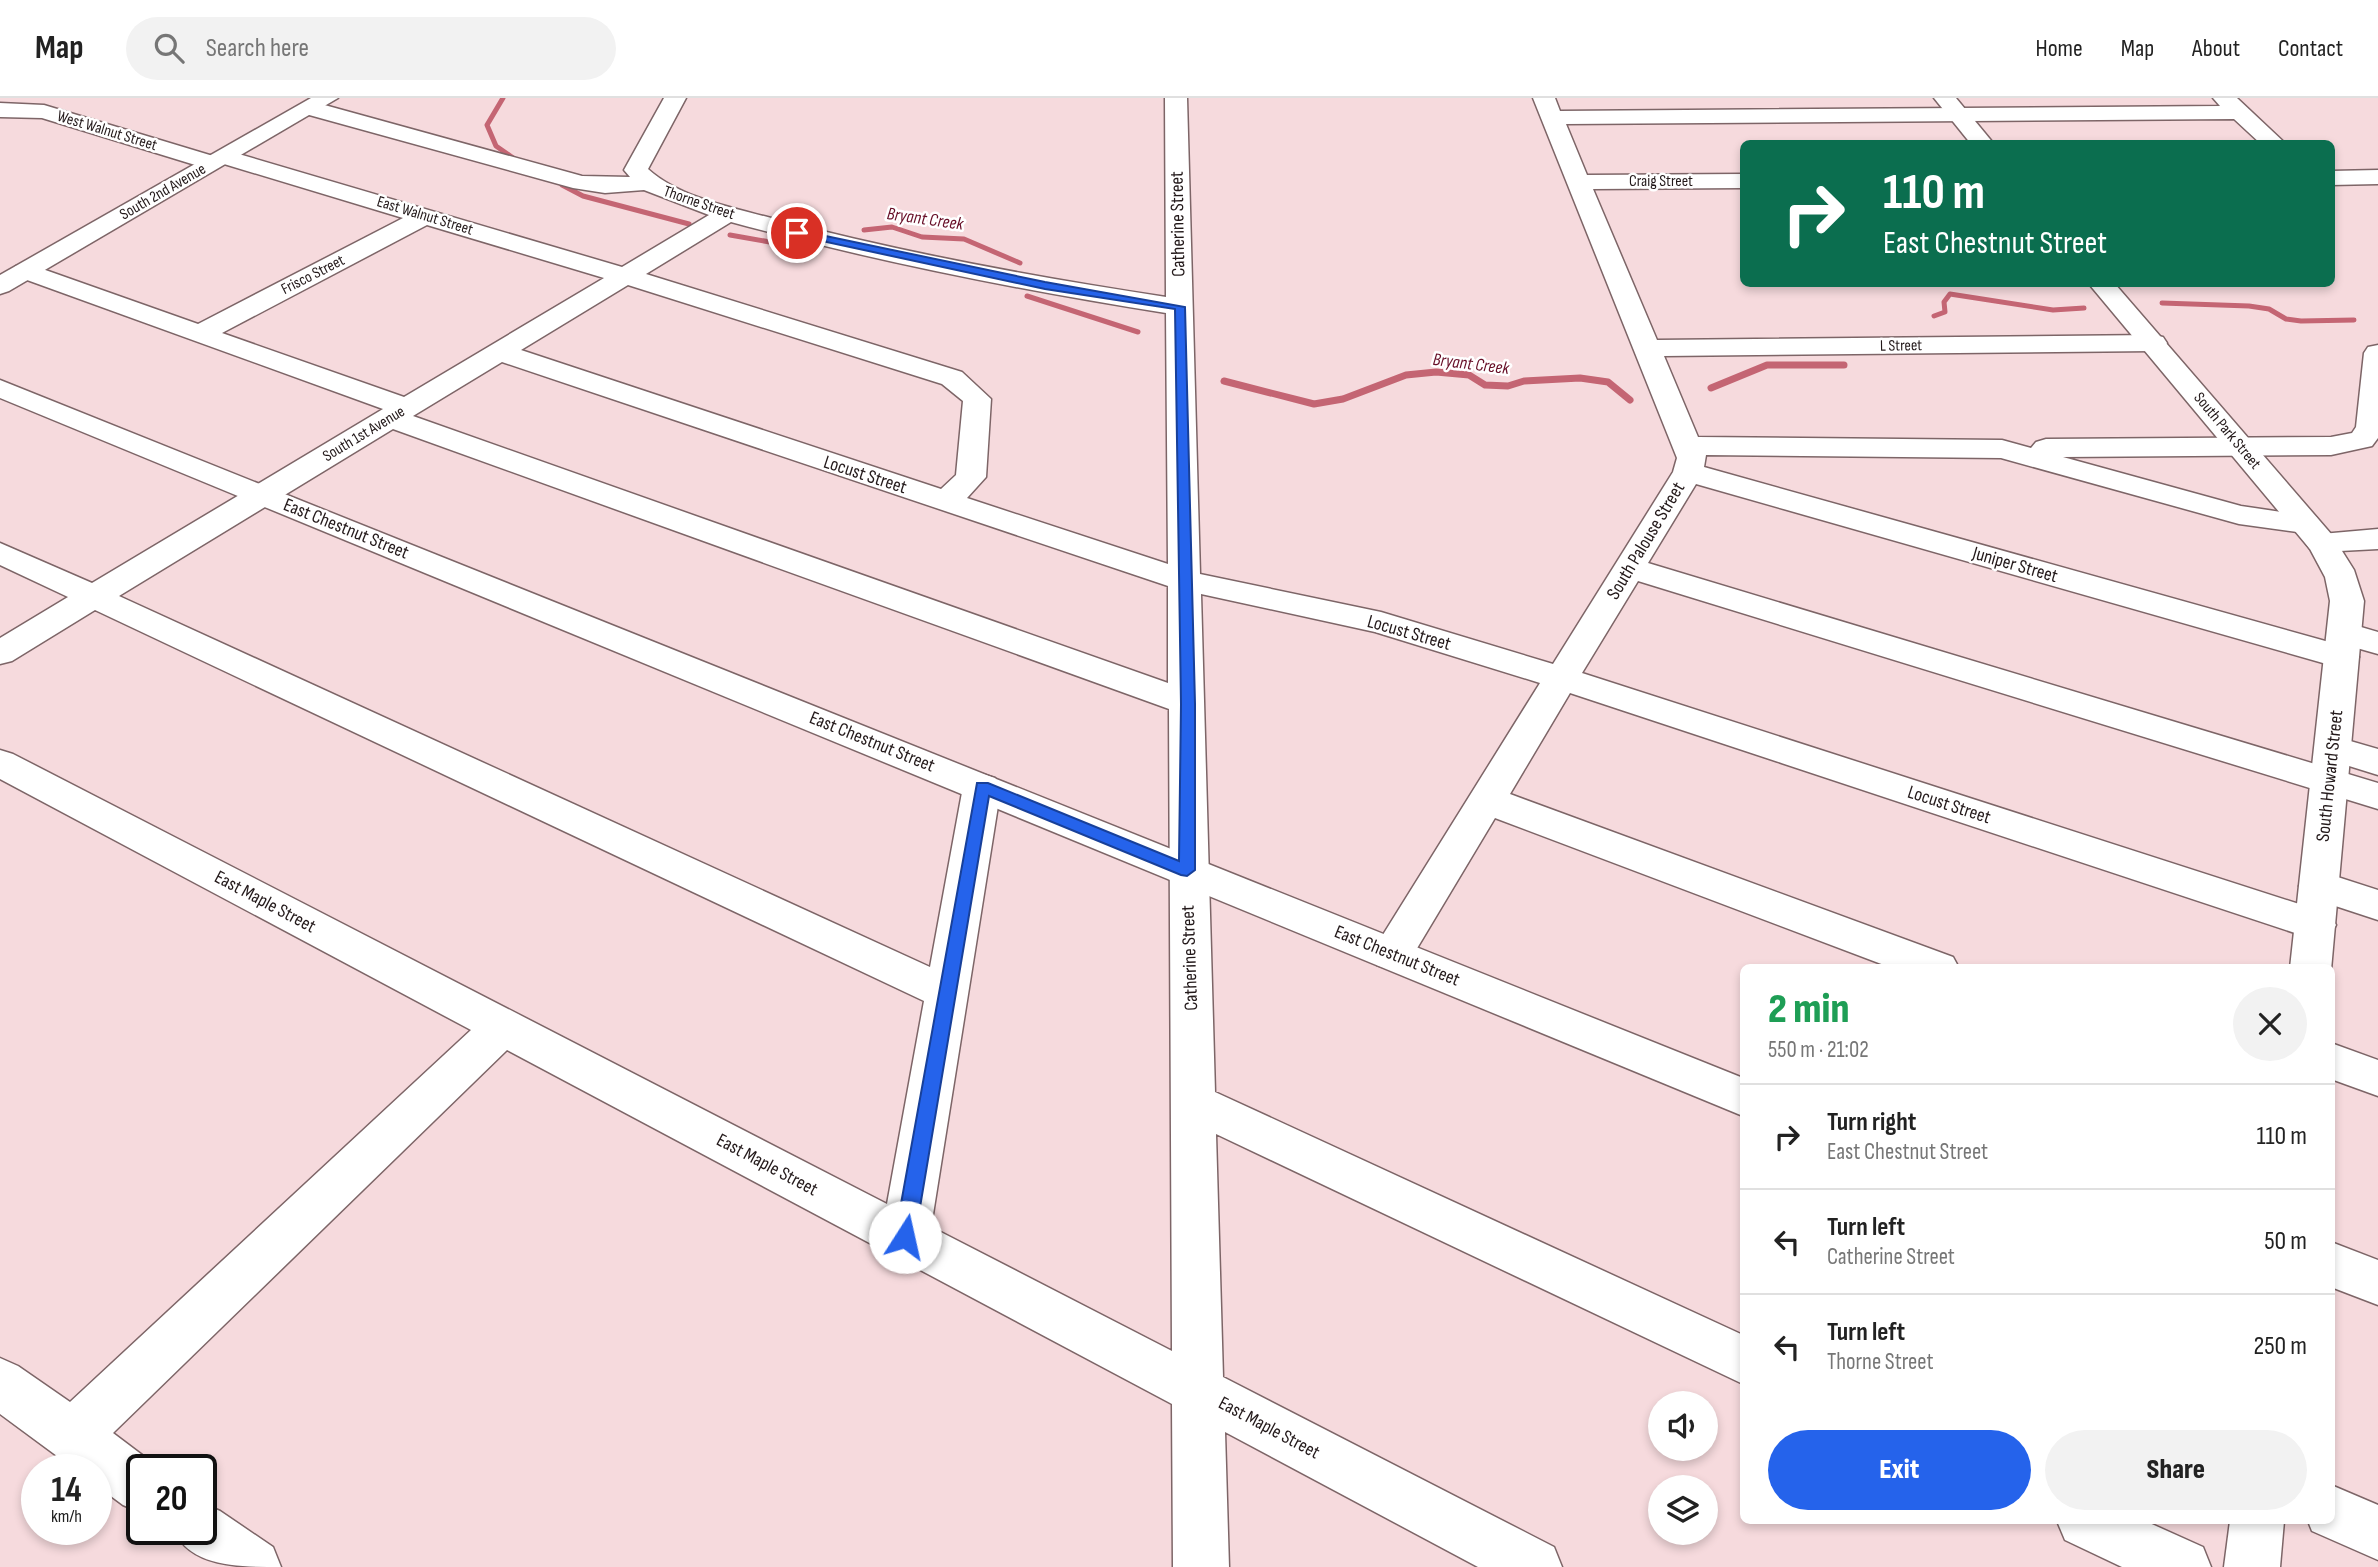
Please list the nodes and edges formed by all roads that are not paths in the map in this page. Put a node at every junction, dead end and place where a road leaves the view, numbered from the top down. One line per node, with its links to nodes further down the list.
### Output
1 (675, 98): 12 (street)
2 (1176, 98): 23 (street, Catherine Street)
3 (1945, 98): 8 (street)
4 (318, 103): 11 (street, South 2nd Avenue); 12 (street)
5 (2232, 105): 8 (street); 10 (street)
6 (1548, 108): 8 (street); 16 (street)
7 (0, 110): 11 (street, West Walnut Street)
8 (1960, 116): 9 (street)
9 (1980, 140)
10 (2271, 140)
11 (218, 160): 18 (street, East Walnut Street); 19 (street, South 2nd Avenue)
12 (643, 176): 17 (street, Thorne Street)
13 (2335, 177): 14 (street)
14 (2378, 177)
15 (1740, 181): 16 (street, Craig Street)
16 (1579, 182): 26 (street)
17 (728, 214): 20 (street, South 1st Avenue); 23 (street, Thorne Street)
18 (425, 216): 20 (street, East Walnut Street); 24 (street, Frisco Street)
19 (25, 271): 21 (street, South 2nd Avenue); 24 (street)
20 (626, 276): 27 (street, South 1st Avenue); 36 (street, East Walnut Street)
21 (0, 286)
22 (2105, 287): 25 (street, South Park Street)
23 (1180, 307): 41 (street, Catherine Street)
24 (201, 333): 30 (street)
25 (2152, 343): 26 (street, L Street); 32 (street, South Park Street)
26 (1648, 348): 34 (street)
27 (499, 352): 30 (street, South 1st Avenue); 36 (street, Locust Street)
28 (2377, 366): 31 (street)
29 (0, 388): 35 (street, East Chestnut Street)
30 (398, 413): 35 (street, South 1st Avenue); 47 (street)
31 (2370, 443): 32 (street)
32 (2240, 446): 33 (street); 37 (street, South Park Street)
33 (2002, 449): 34 (street); 37 (street)
34 (1689, 459): 40 (street, South Palouse Street); 44 (street, Juniper Street)
35 (262, 495): 43 (street, South 1st Avenue); 51 (street, East Chestnut Street)
36 (946, 502): 41 (street, Locust Street)
37 (2313, 533): 38 (street); 42 (street, South Park Street)
38 (2378, 538)
39 (0, 553): 43 (street)
40 (1630, 568): 46 (street, South Palouse Street); 50 (street)
41 (1185, 581): 46 (street, Locust Street); 47 (street, Catherine Street)
42 (2345, 584): 44 (street, South Howard Street)
43 (92, 597): 45 (street, South 1st Avenue); 61 (street)
44 (2355, 644): 50 (street, South Howard Street)
45 (0, 653)
46 (1561, 678): 53 (street, South Palouse Street); 57 (street, Locust Street)
47 (1188, 704): 54 (street, Catherine Street)
48 (2378, 762): 50 (street)
49 (0, 763): 62 (street, East Maple Street)
50 (2331, 765): 52 (street); 55 (street, South Howard Street)
51 (982, 787): 54 (street, East Chestnut Street); 61 (street)
52 (2378, 796)
53 (1487, 800): 58 (street, South Palouse Street); 59 (street)
54 (1187, 870): 58 (street, East Chestnut Street); 66 (street, Catherine Street)
55 (2319, 886): 56 (street); 57 (street, South Howard Street)
56 (2378, 905)
57 (2316, 925): 60 (street, South Howard Street)
58 (1392, 954): 65 (street, East Chestnut Street)
59 (1927, 964)
60 (2311, 964)
61 (949, 994): 67 (street)
62 (503, 1027): 67 (street, East Maple Street); 73 (street)
63 (2335, 1062): 64 (street)
64 (2378, 1078)
65 (1740, 1096)
66 (1195, 1103): 70 (street); 72 (street, Catherine Street)
67 (905, 1237): 72 (street, East Maple Street)
68 (2335, 1266): 69 (street)
69 (2378, 1283)
70 (1740, 1359)
71 (0, 1382): 73 (street)
72 (1196, 1390): 81 (street, Catherine Street); 82 (street, East Maple Street)
73 (72, 1436): 74 (street)
74 (126, 1475)
75 (2335, 1514): 78 (street)
76 (2090, 1524): 83 (street)
77 (2257, 1524): 84 (street)
78 (2378, 1532)
79 (217, 1541): 80 (street)
80 (253, 1567)
81 (1201, 1567)
82 (1534, 1567)
83 (2183, 1567)
84 (2252, 1567)

